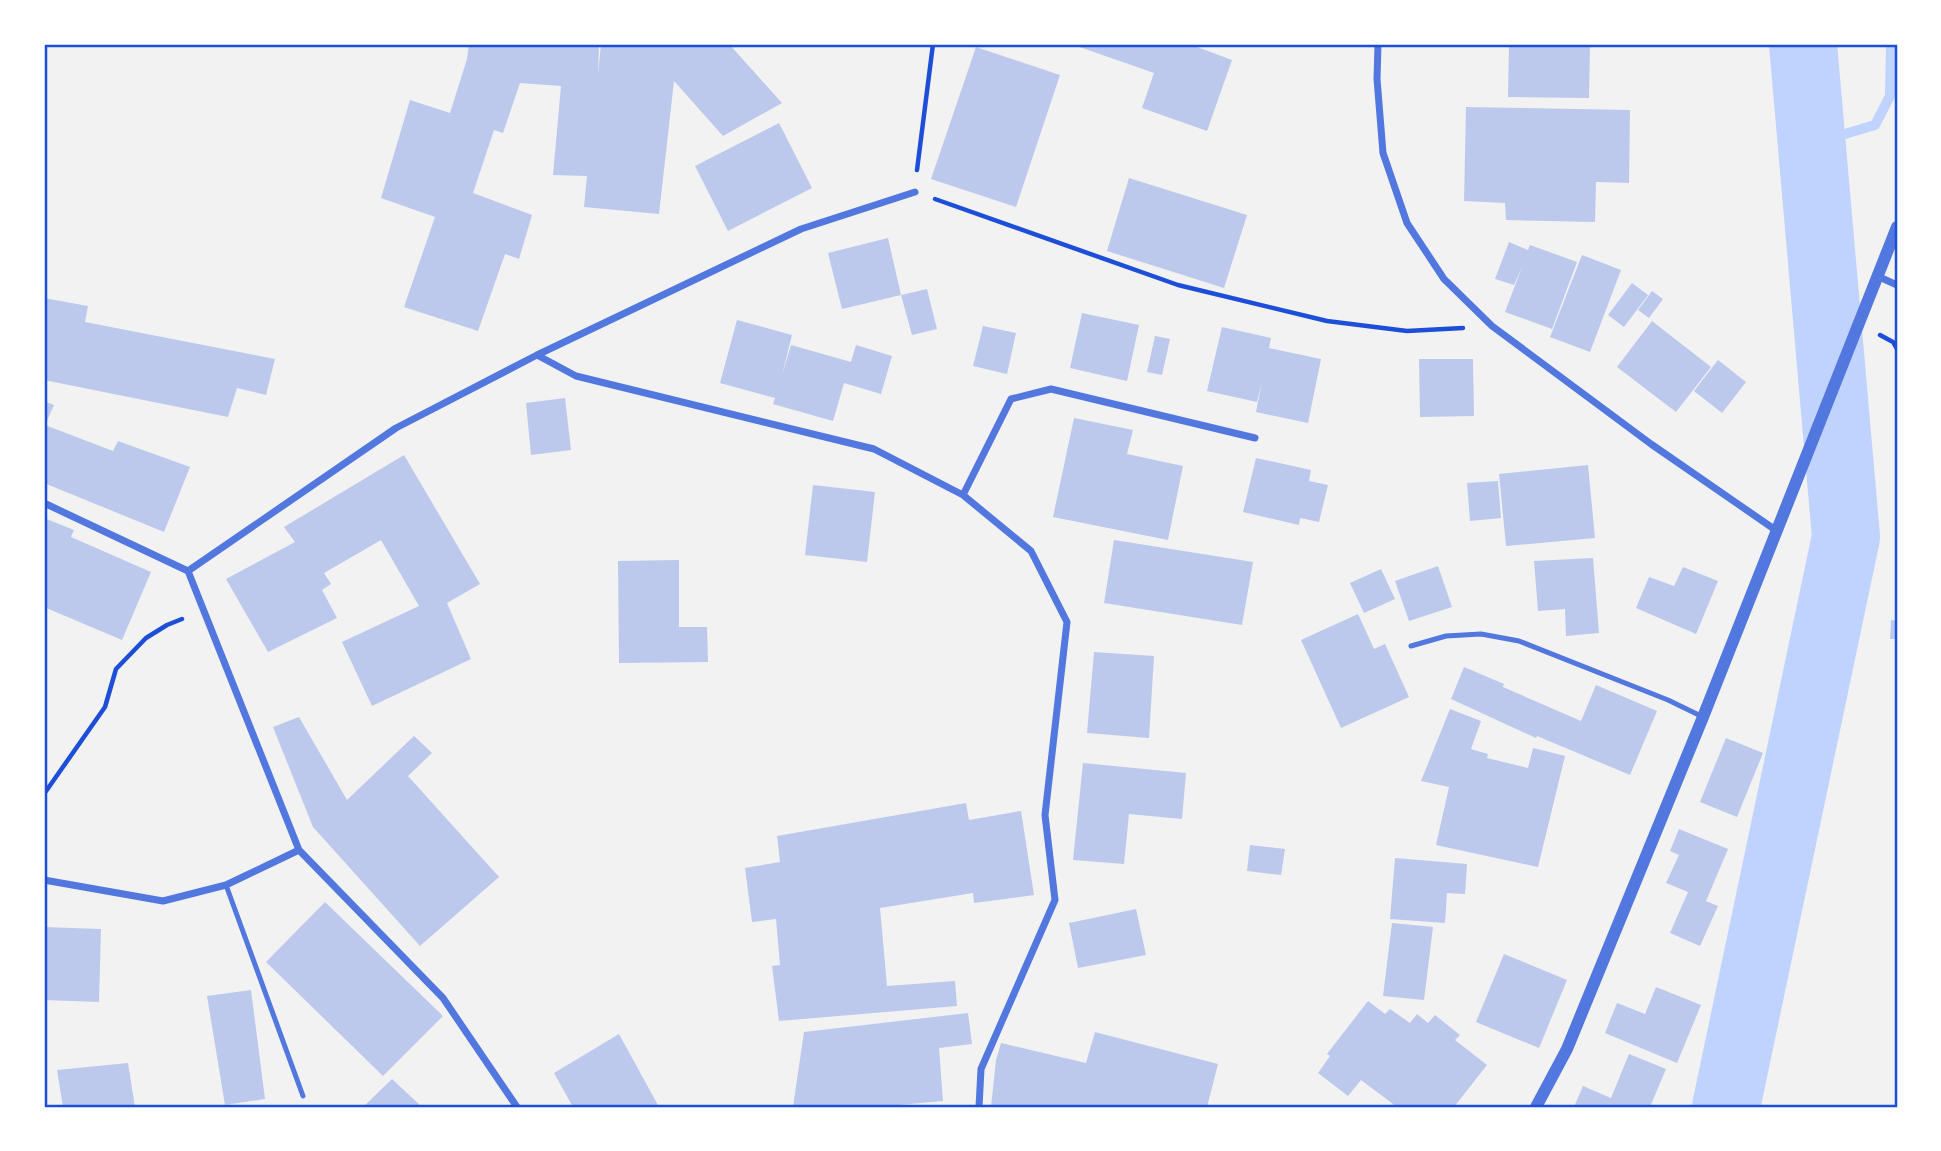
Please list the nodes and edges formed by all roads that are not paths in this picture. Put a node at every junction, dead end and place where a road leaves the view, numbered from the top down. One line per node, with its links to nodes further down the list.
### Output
1 (1378, 44): 10 (street)
2 (915, 192): 6 (street)
3 (1897, 227): 4 (street)
4 (1877, 276): 5 (street); 10 (street)
5 (1897, 285)
6 (537, 355): 8 (street); 11 (street)
7 (1255, 438): 8 (street)
8 (963, 495): 19 (street)
9 (44, 503): 11 (street)
10 (1777, 531): 13 (street)
11 (188, 570): 14 (street)
12 (1411, 646): 13 (lane)
13 (1703, 717): 20 (street)
14 (299, 850): 16 (street); 18 (street)
15 (44, 880): 16 (street)
16 (226, 885): 17 (lane)
17 (303, 1096)
18 (517, 1107)
19 (979, 1107)
20 (1536, 1107)

